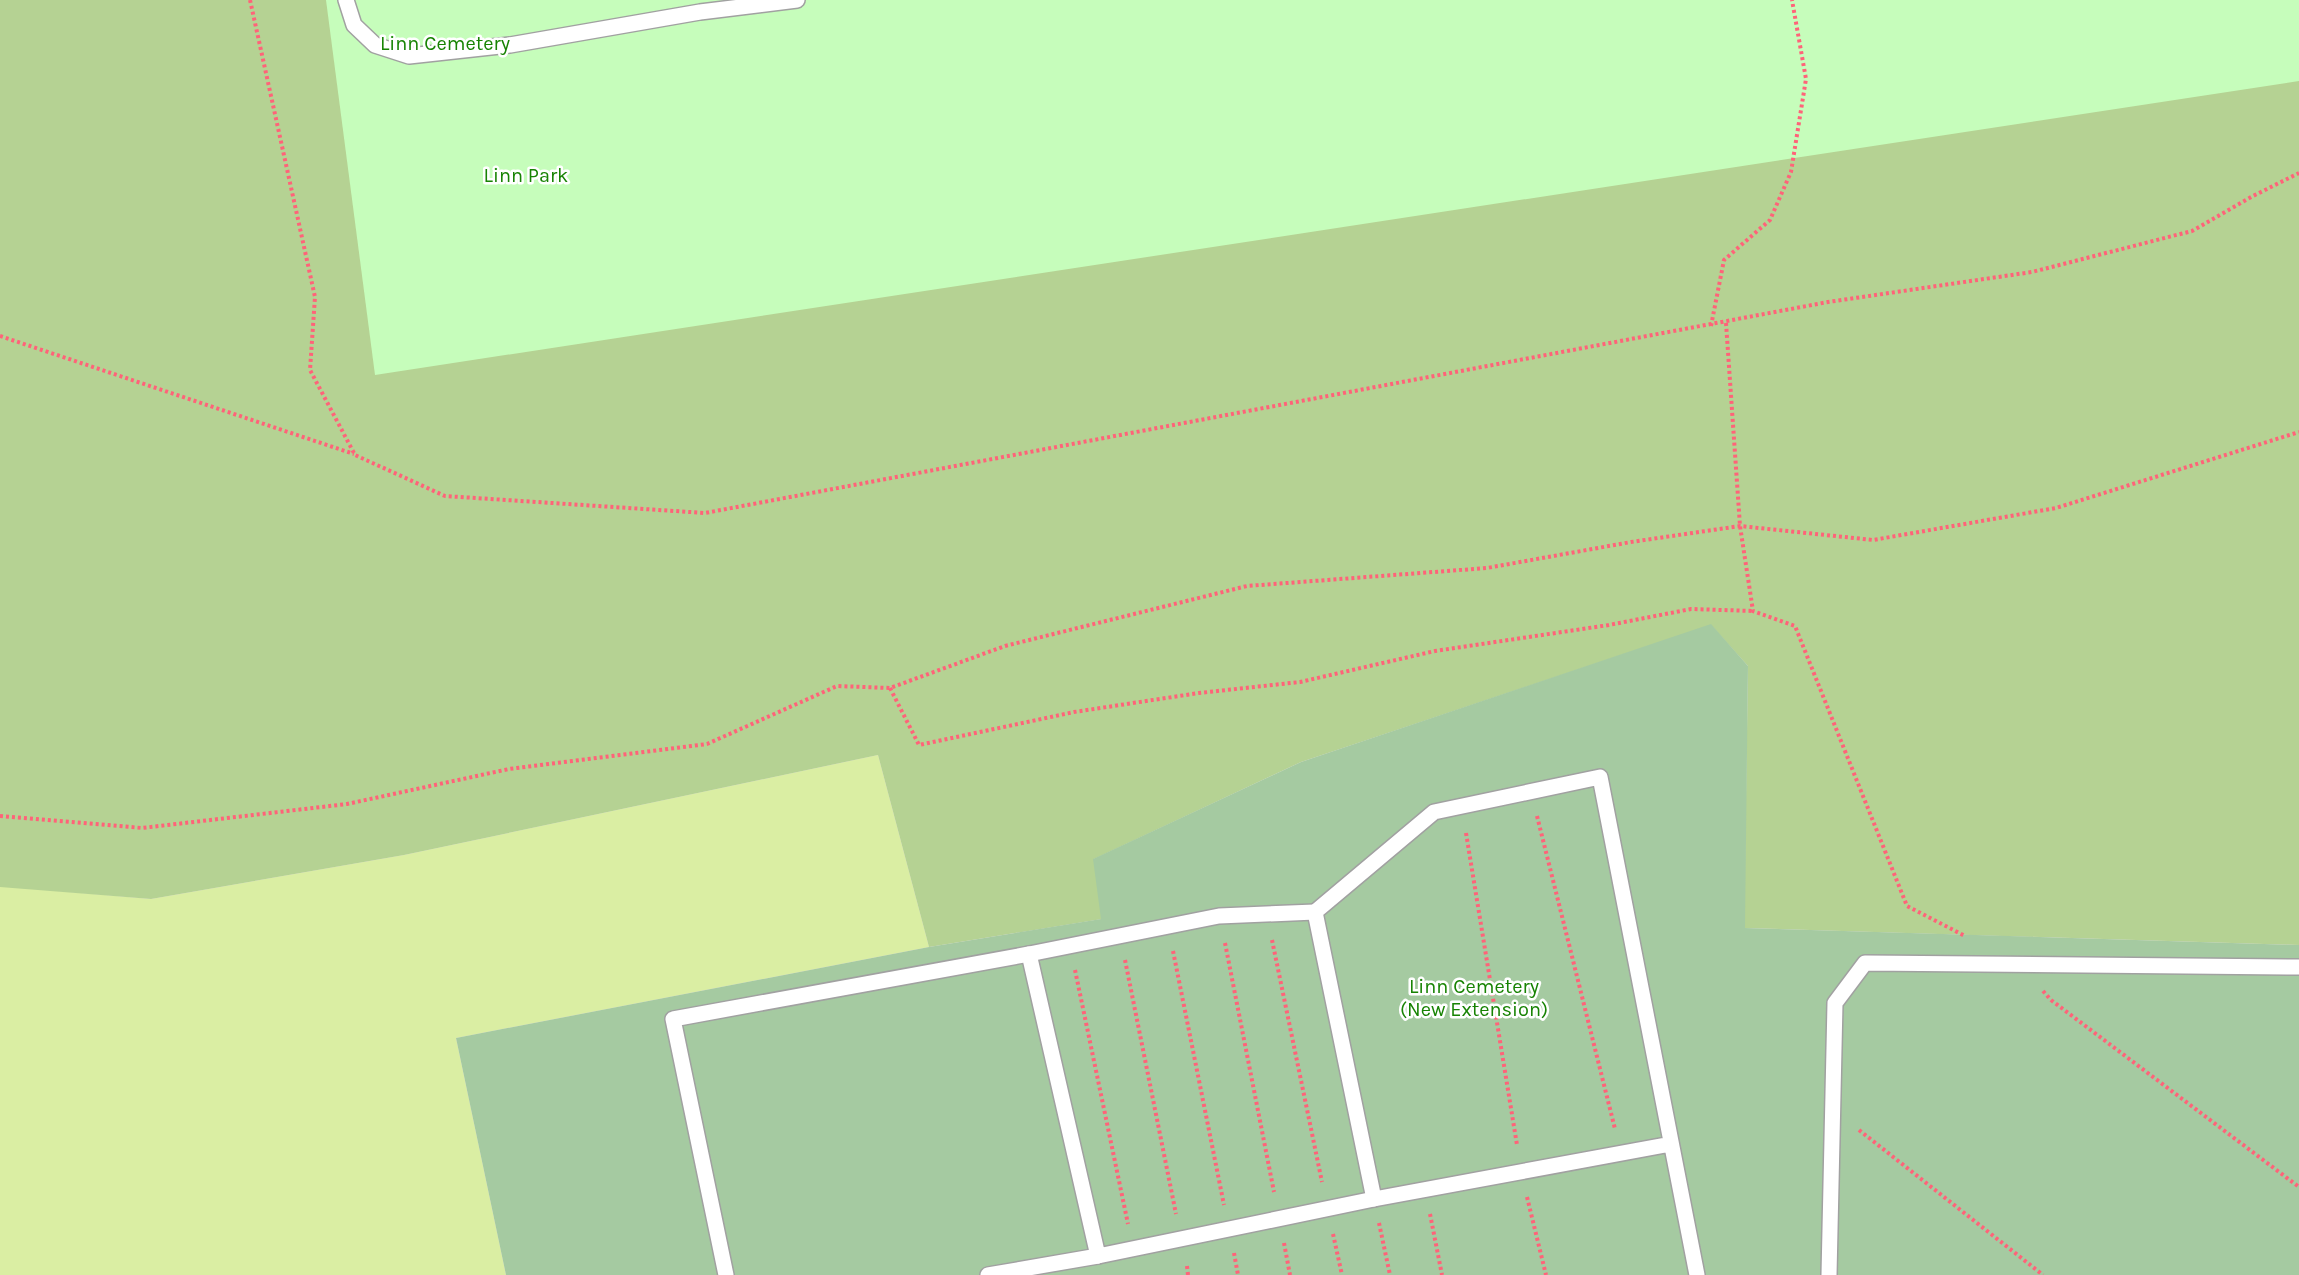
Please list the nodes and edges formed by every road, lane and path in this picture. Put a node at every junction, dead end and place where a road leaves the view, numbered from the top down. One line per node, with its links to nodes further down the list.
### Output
1 (250, 0): 10 (path)
2 (346, 0): 3 (lane)
3 (797, 0)
4 (1792, 0): 7 (path)
5 (2299, 174): 6 (path)
6 (1726, 323): 7 (path); 11 (path)
7 (1711, 326): 10 (path)
8 (0, 336): 10 (path)
9 (2299, 432): 11 (path)
10 (355, 455)
11 (1740, 526): 12 (path); 13 (path)
12 (1753, 611): 13 (path); 22 (path)
13 (890, 688): 16 (path)
14 (1531, 791): 15 (lane); 28 (lane); 29 (path)
15 (1461, 807): 17 (lane); 30 (path)
16 (0, 816)
17 (1315, 912): 18 (lane); 33 (lane)
18 (1266, 913): 19 (lane); 34 (path)
19 (1220, 916): 20 (lane); 35 (path)
20 (1168, 926): 21 (lane); 36 (path)
21 (1120, 935): 23 (lane); 37 (path)
22 (1970, 938)
23 (1070, 945): 24 (lane); 38 (path)
24 (1029, 954): 39 (lane); 40 (lane)
25 (2022, 965): 26 (lane); 27 (lane); 31 (path)
26 (2299, 967)
27 (1833, 1109): 50 (lane); 51 (path)
28 (1671, 1144): 29 (lane); 49 (lane)
29 (1620, 1153): 30 (lane)
30 (1521, 1172): 32 (lane); 48 (path)
31 (2299, 1187)
32 (1425, 1190): 33 (lane); 47 (path)
33 (1374, 1199): 34 (lane); 46 (path)
34 (1328, 1209): 35 (lane); 45 (path)
35 (1279, 1219): 36 (lane); 44 (path)
36 (1229, 1229): 37 (lane); 43 (path)
37 (1181, 1239): 38 (lane); 42 (path)
38 (1133, 1248): 39 (lane)
39 (1098, 1256): 41 (lane)
40 (726, 1275)
41 (988, 1275)
42 (1188, 1275)
43 (1238, 1275)
44 (1290, 1275)
45 (1341, 1275)
46 (1390, 1275)
47 (1442, 1275)
48 (1546, 1275)
49 (1697, 1275)
50 (1829, 1275)
51 (2043, 1275)

